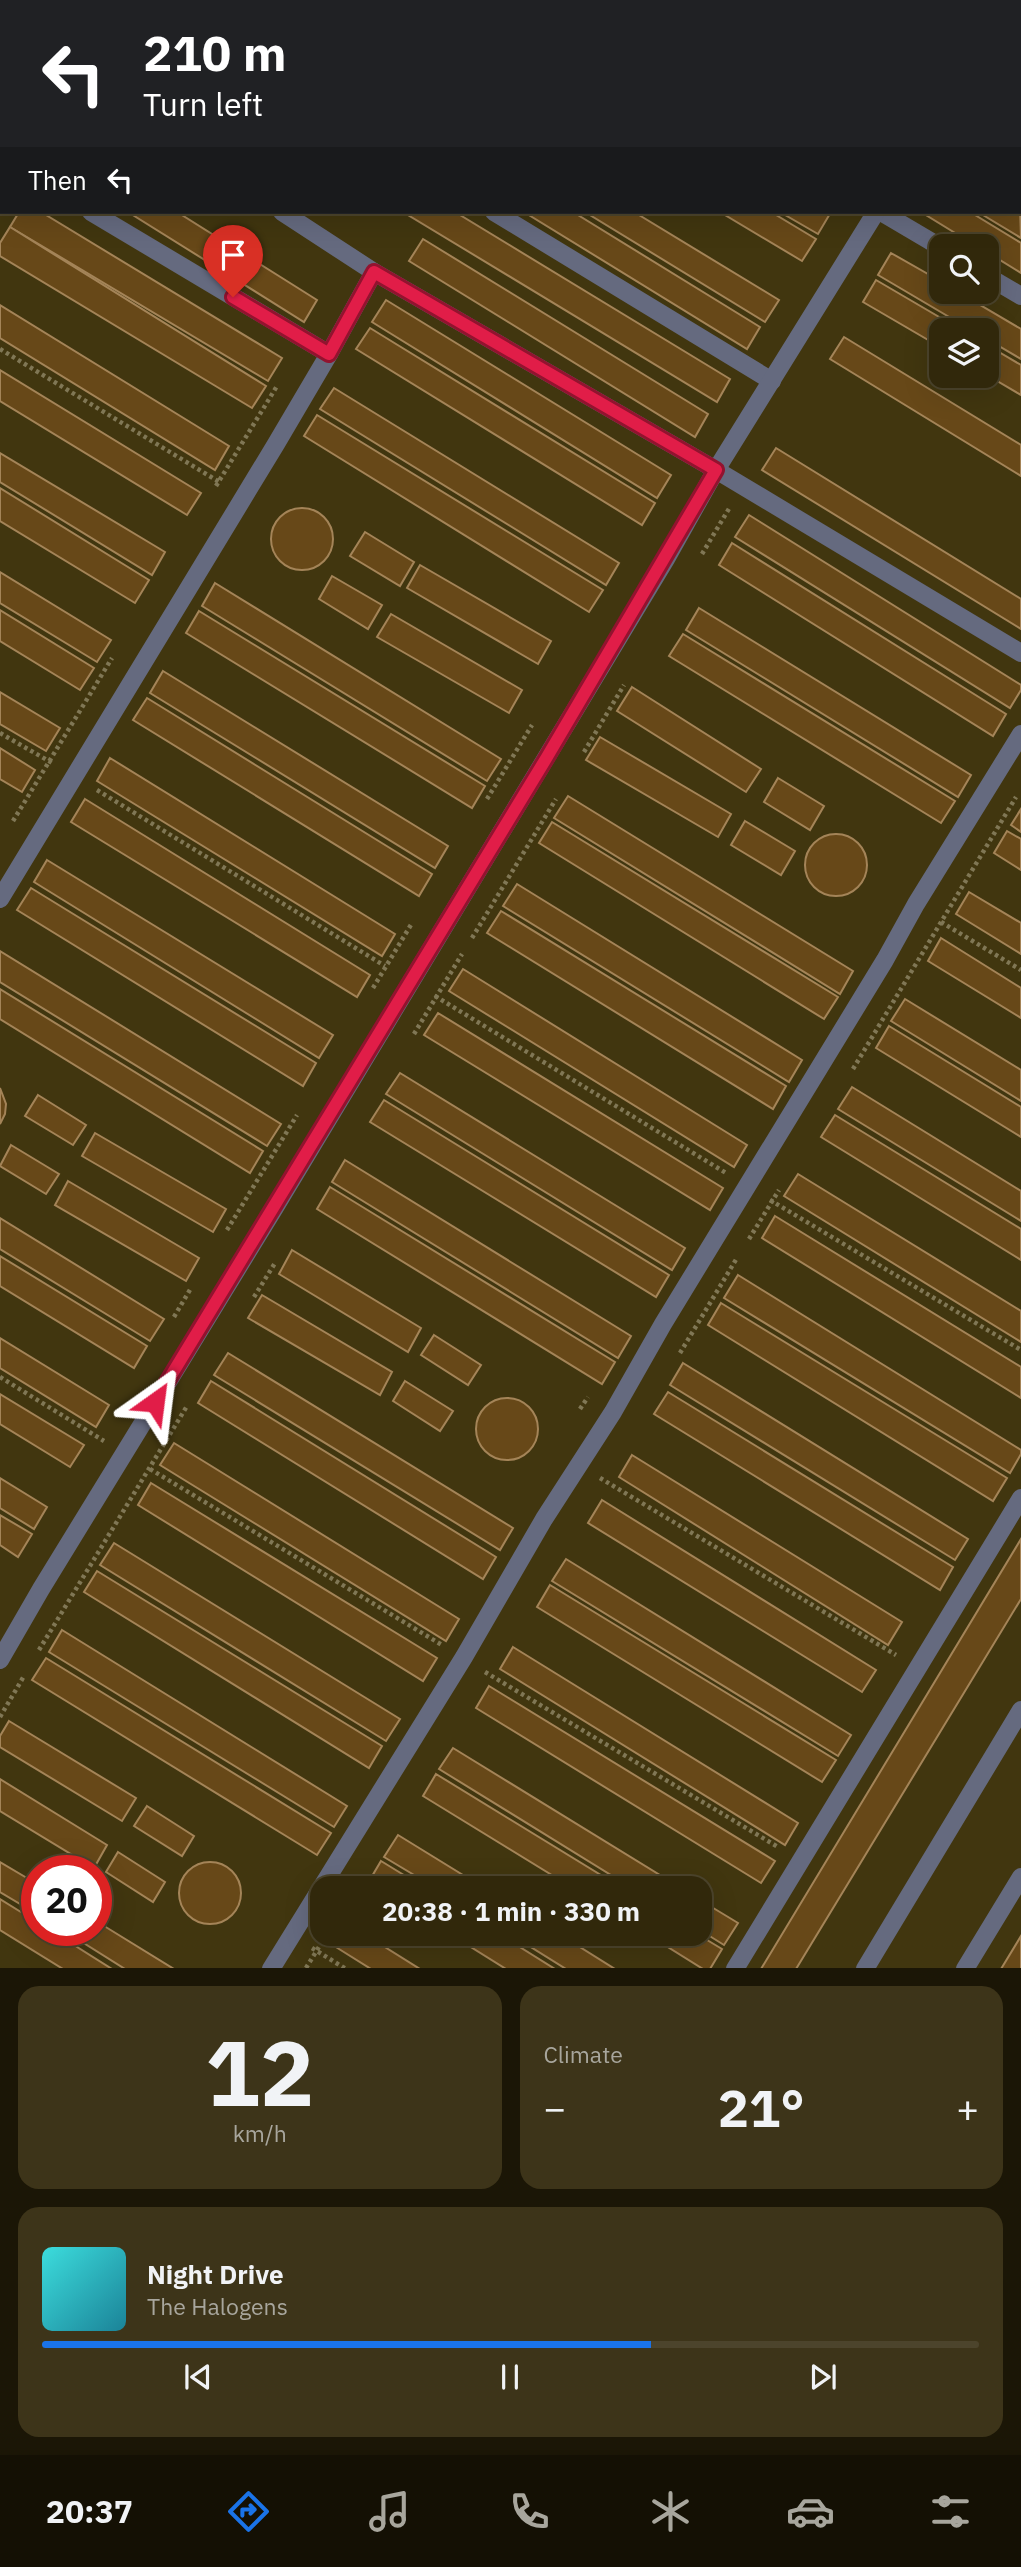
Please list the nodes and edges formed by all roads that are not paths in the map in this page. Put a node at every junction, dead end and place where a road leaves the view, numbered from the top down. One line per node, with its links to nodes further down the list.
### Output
1 (94, 214): 10 (lane)
2 (285, 214): 7 (lane)
3 (497, 214): 11 (lane)
4 (875, 214): 11 (lane)
5 (884, 214): 6 (lane)
6 (929, 240)
7 (374, 272): 10 (lane); 12 (lane)
8 (999, 283): 9 (lane)
9 (1021, 296)
10 (329, 354): 15 (lane)
11 (772, 381): 12 (lane)
12 (716, 470): 13 (lane); 17 (lane)
13 (1021, 653)
14 (1021, 734): 20 (lane)
15 (0, 899)
16 (1021, 1498): 21 (lane)
17 (0, 1660)
18 (1021, 1710): 22 (lane)
19 (1021, 1877): 23 (lane)
20 (272, 1968)
21 (736, 1968)
22 (866, 1968)
23 (966, 1968)

